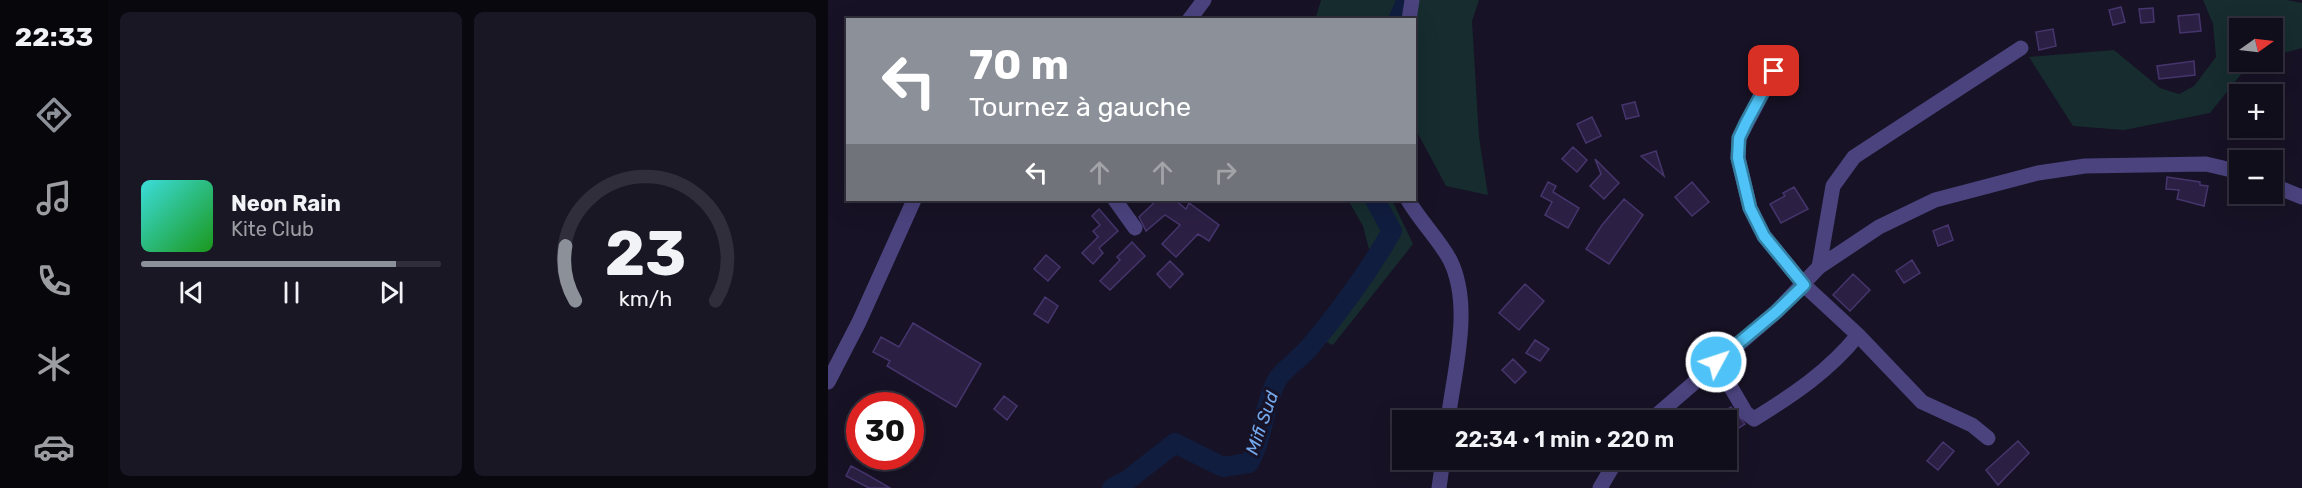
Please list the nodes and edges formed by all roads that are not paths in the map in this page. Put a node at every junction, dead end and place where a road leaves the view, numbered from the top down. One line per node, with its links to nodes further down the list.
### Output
1 (1204, 0): 3 (street)
2 (1412, 0): 4 (street)
3 (1191, 18)
4 (1409, 18)
5 (2021, 48): 14 (street)
6 (1774, 71): 15 (street)
7 (2229, 169): 14 (street)
8 (2283, 189): 9 (street)
9 (2302, 197)
10 (914, 201): 18 (street)
11 (1116, 201): 13 (street)
12 (1409, 201): 19 (street)
13 (1135, 228)
14 (1819, 267): 15 (street)
15 (1804, 285): 16 (street); 17 (street)
16 (1858, 335): 17 (street); 21 (street)
17 (1716, 362): 20 (street)
18 (828, 382)
19 (1449, 410)
20 (1662, 410)
21 (1988, 438)
22 (1441, 470): 24 (street)
23 (1611, 470): 25 (street)
24 (1439, 488)
25 (1600, 488)

